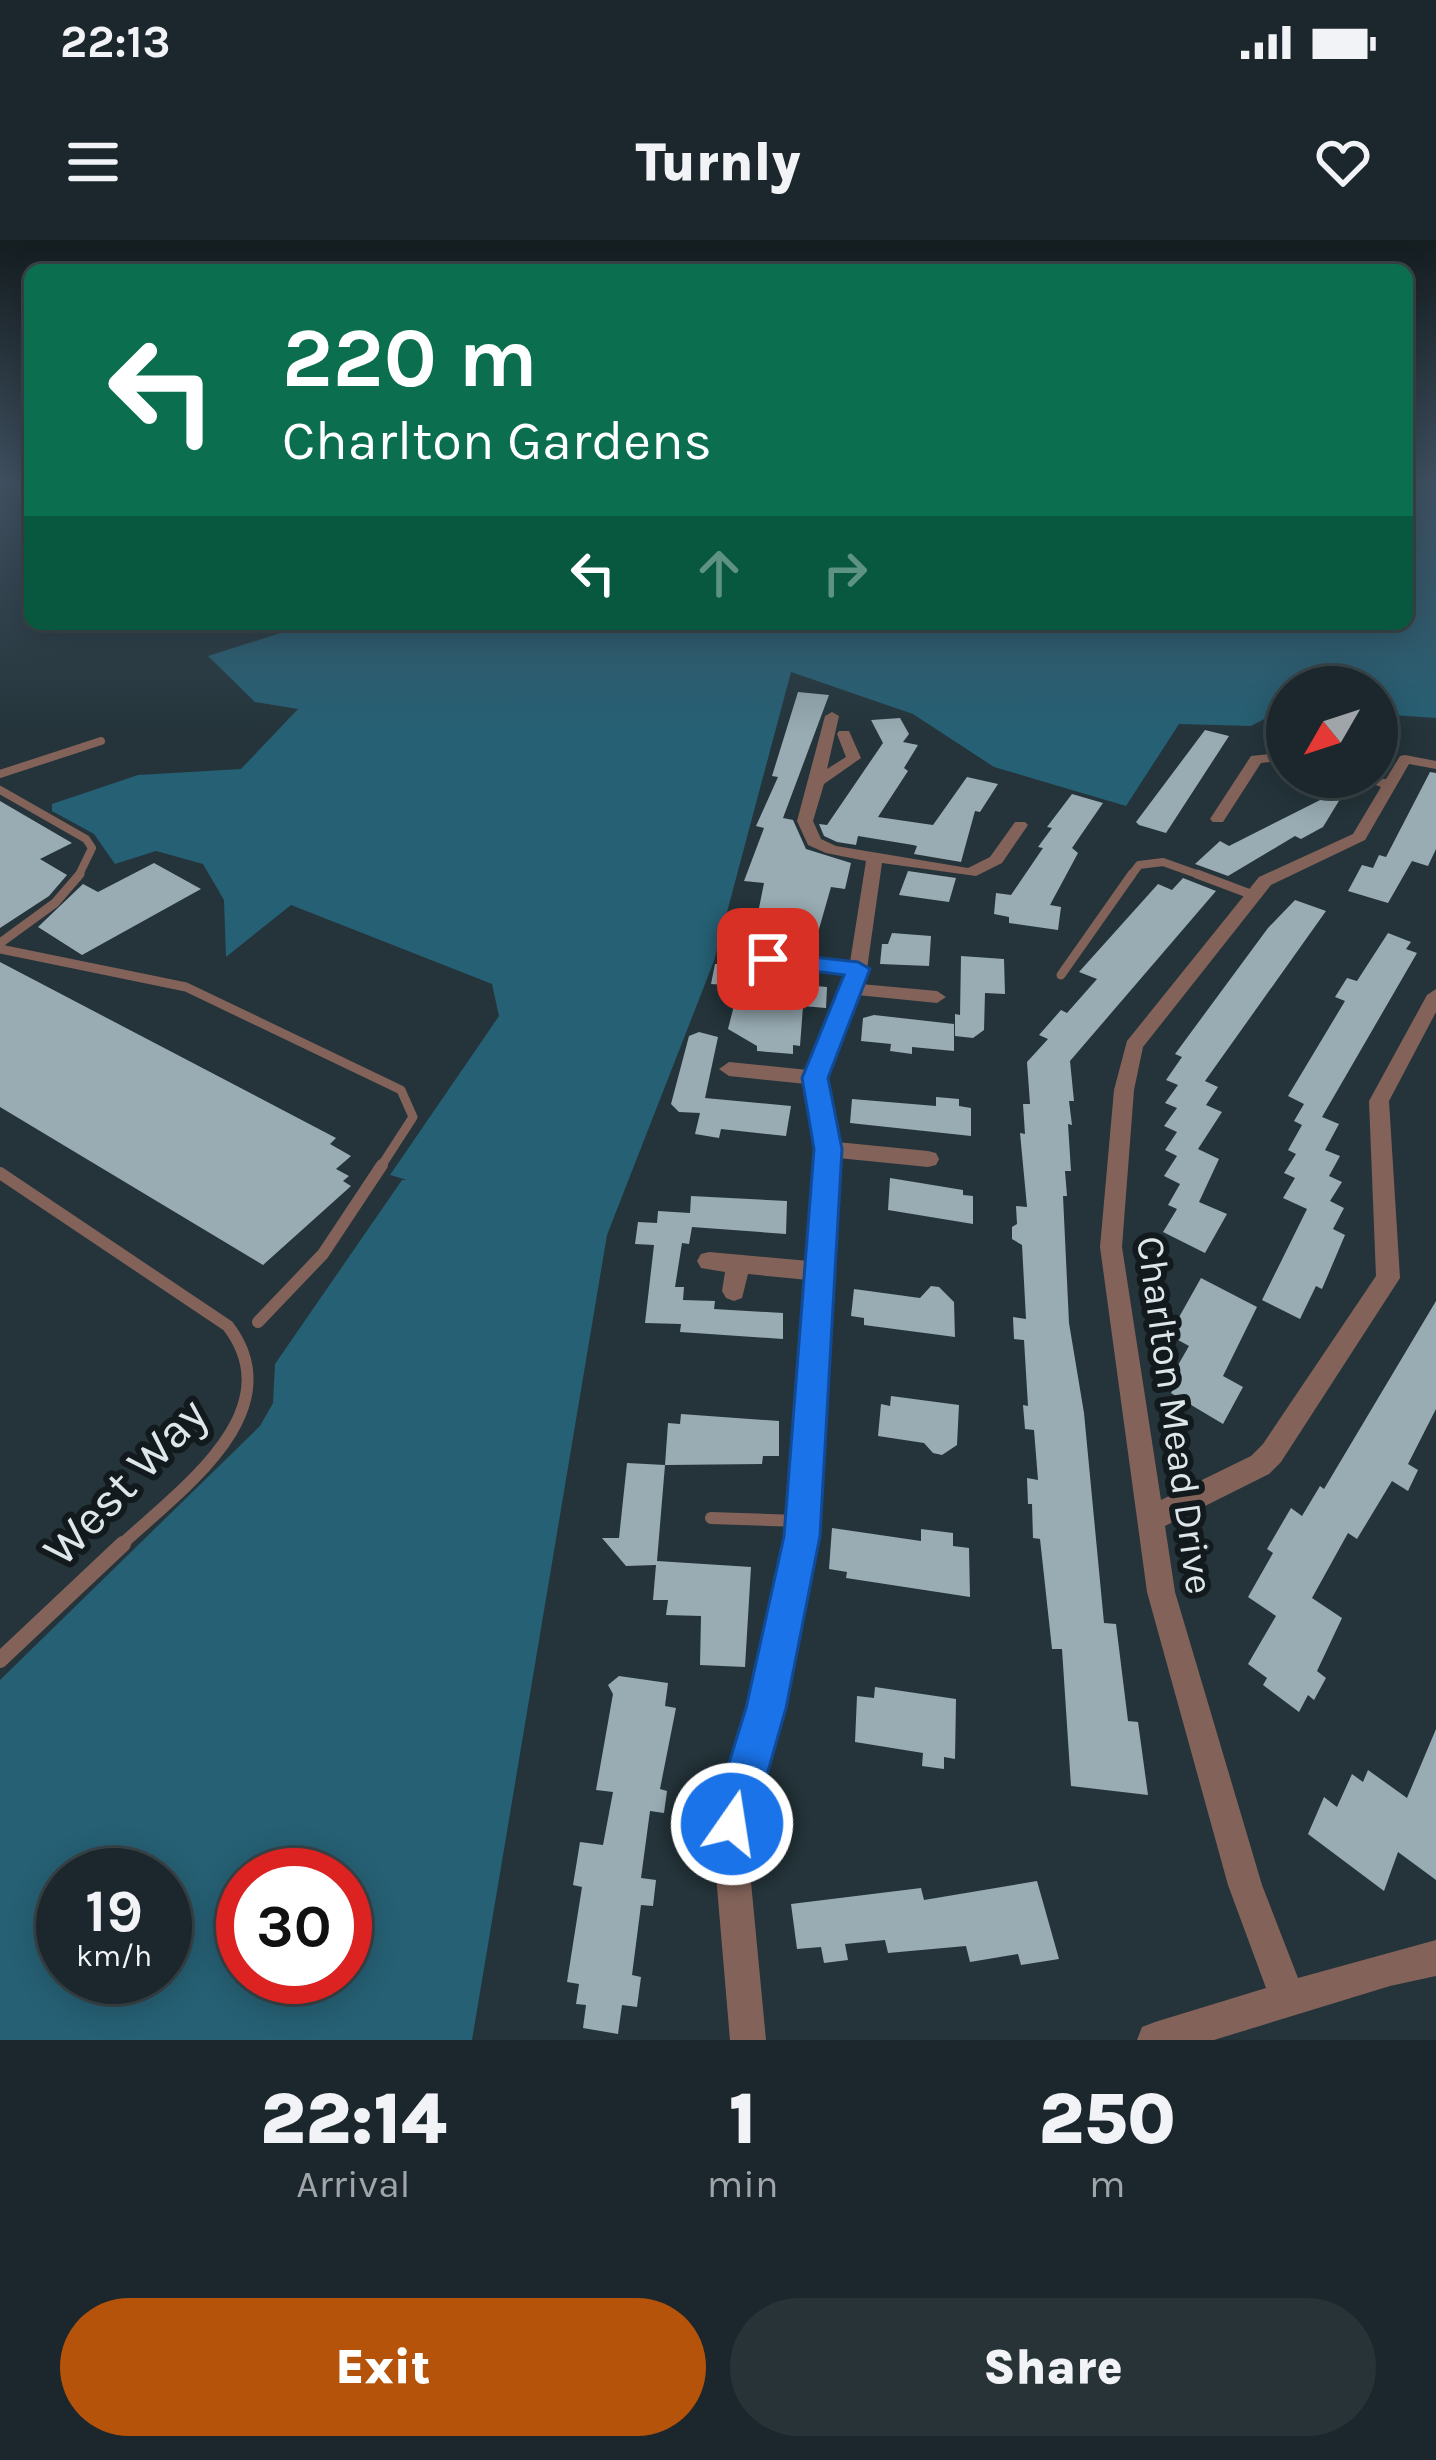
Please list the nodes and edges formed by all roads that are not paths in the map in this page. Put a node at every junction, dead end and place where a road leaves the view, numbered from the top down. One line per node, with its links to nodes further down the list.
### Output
1 (832, 716): 8 (street)
2 (844, 734): 8 (street)
3 (101, 741): 7 (lane)
4 (1266, 758): 11 (street)
5 (1436, 765): 6 (street)
6 (1398, 770)
7 (0, 774)
8 (818, 782): 13 (street)
9 (0, 790): 15 (lane)
10 (1381, 798): 14 (street, Charlton Mead Drive)
11 (1218, 819)
12 (1020, 825): 13 (street)
13 (875, 857): 18 (street)
14 (1253, 895): 17 (lane); 32 (street, Charlton Mead Drive)
15 (0, 946): 30 (lane)
16 (768, 959): 18 (street)
17 (1061, 975)
18 (855, 979): 20 (street); 22 (street)
19 (1436, 995): 32 (street)
20 (937, 997)
21 (743, 1067): 22 (street)
22 (815, 1078): 23 (street)
23 (828, 1149): 24 (street); 28 (street)
24 (928, 1159)
25 (0, 1173): 34 (lane, West Way)
26 (709, 1261): 27 (street)
27 (738, 1264): 28 (street); 29 (street)
28 (816, 1271): 33 (street)
29 (734, 1291)
30 (258, 1322)
31 (711, 1518): 33 (lane)
32 (1149, 1520): 36 (street, Charlton Mead Drive)
33 (802, 1521): 37 (street)
34 (0, 1660)
35 (1436, 1958): 36 (street)
36 (1288, 1998): 38 (street)
37 (748, 2040)
38 (1155, 2040)

